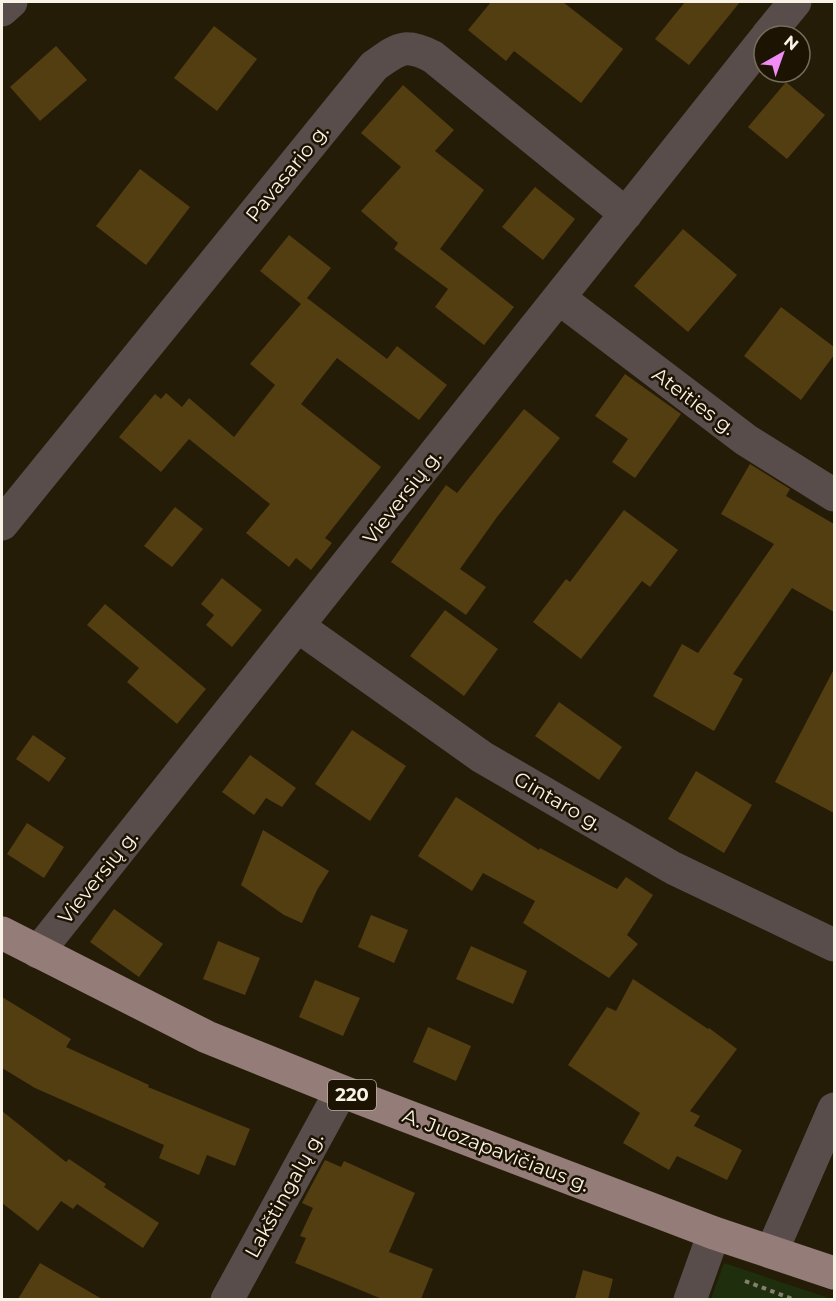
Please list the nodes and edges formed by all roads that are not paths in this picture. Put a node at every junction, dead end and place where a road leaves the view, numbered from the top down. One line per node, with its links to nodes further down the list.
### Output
1 (11, 2): 3 (street)
2 (795, 2): 4 (street)
3 (2, 10)
4 (777, 24)
5 (752, 55): 6 (street, Vieversių g.)
6 (626, 214): 7 (street, Vieversių g.); 9 (street, Pavasario g.)
7 (560, 298): 8 (street, Ateities g.); 10 (street, Vieversių g.)
8 (834, 495)
9 (2, 524)
10 (299, 627): 12 (street, Gintaro g.); 13 (street, Vieversių g.)
11 (2, 933): 13 (main road, A. Juozapavičiaus g. / 220)
12 (834, 945)
13 (38, 952): 14 (main road, A. Juozapavičiaus g. / 220)
14 (342, 1091): 16 (main road, A. Juozapavičiaus g. / 220); 19 (street, Lakštingalų g.)
15 (834, 1109): 17 (street)
16 (714, 1233): 17 (main road, A. Juozapavičiaus g. / 220); 20 (street)
17 (772, 1251): 18 (main road, A. Juozapavičiaus g. / 220)
18 (834, 1273)
19 (227, 1299)
20 (690, 1299)

